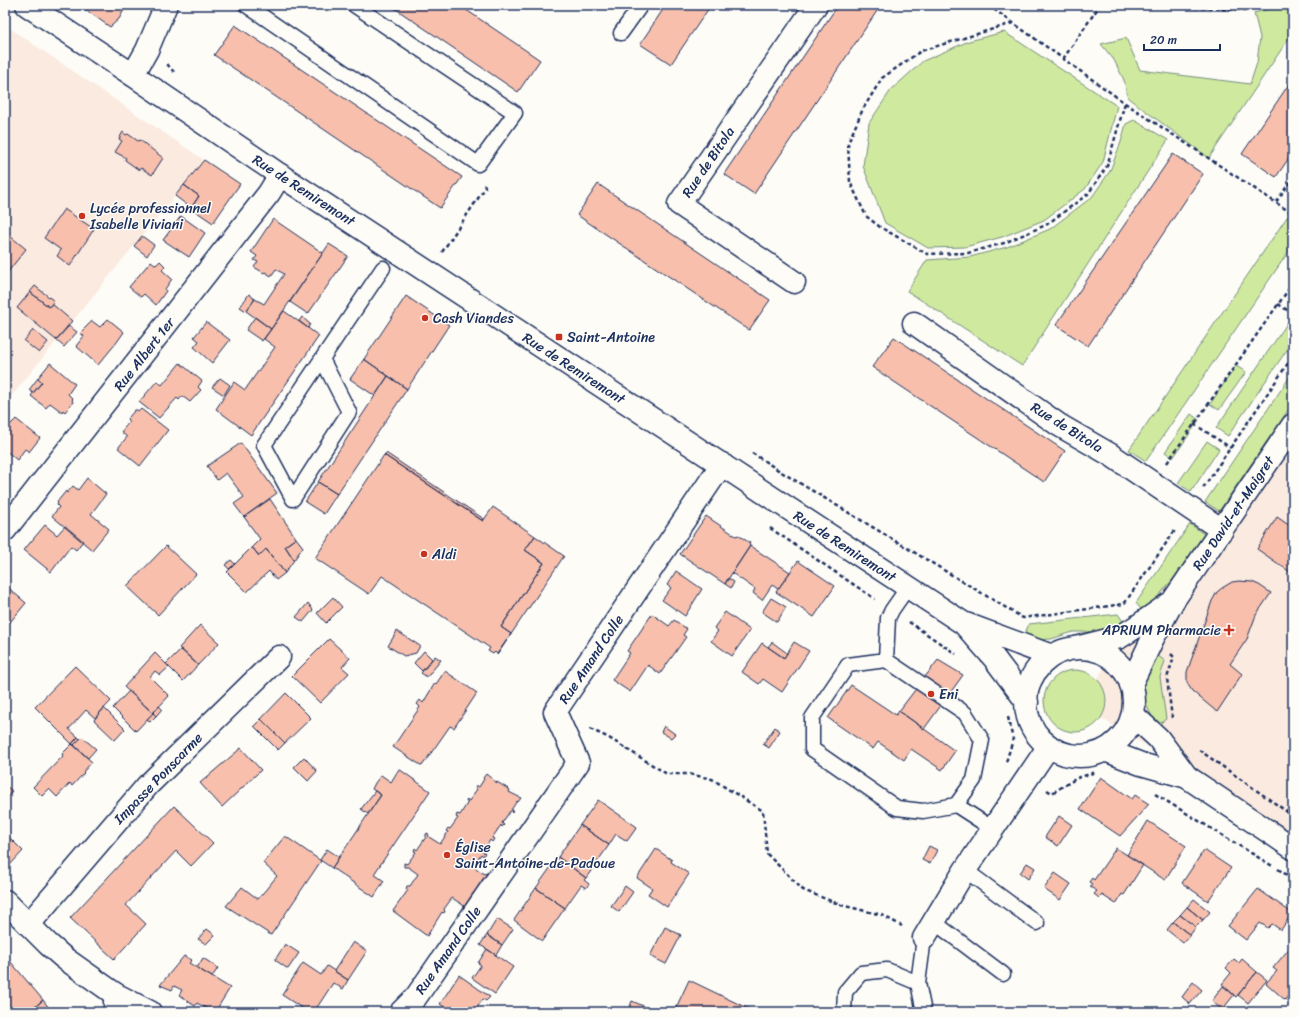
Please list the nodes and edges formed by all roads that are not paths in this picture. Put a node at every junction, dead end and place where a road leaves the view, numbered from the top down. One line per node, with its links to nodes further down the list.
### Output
1 (26, 5): 8 (street, Rue de Remiremont)
2 (166, 5): 8 (street)
3 (246, 5): 4 (lane)
4 (354, 5)
5 (641, 5): 7 (lane)
6 (816, 5): 11 (street, Rue de Bitola)
7 (621, 33)
8 (133, 75): 9 (street, Rue de Remiremont)
9 (280, 175): 15 (street, Rue de Remiremont); 16 (street, Rue Albert 1er)
10 (383, 268): 13 (lane)
11 (794, 282)
12 (914, 323): 17 (street, Rue de Bitola)
13 (322, 359): 13 (lane)
14 (1293, 425): 17 (street, Rue David-et-Maigret)
15 (722, 464): 18 (street, Rue de Remiremont); 43 (street, Rue Amand Colle)
16 (5, 530)
17 (1222, 530): 19 (street, Rue David-et-Maigret)
18 (908, 587): 20 (street, Rue de Remiremont); 24 (lane)
19 (1173, 602): 21 (street, Rue David-et-Maigret); 25 (street, Rue David-et-Maigret)
20 (963, 623): 22 (street, Rue de Remiremont); 26 (street, Rue de Remiremont)
21 (1076, 648): 22 (street); 25 (street)
22 (1052, 656): 26 (street)
23 (279, 657): 37 (street, Impasse Ponscarme)
24 (886, 660): 31 (lane); 31 (lane)
25 (1131, 684): 27 (street)
26 (1027, 702): 28 (street)
27 (1133, 715): 29 (street); 30 (street)
28 (1049, 746): 29 (street); 32 (street)
29 (1104, 760): 30 (street)
30 (1187, 777): 33 (street)
31 (956, 805): 32 (lane)
32 (993, 829): 34 (street)
33 (1293, 848)
34 (965, 870): 36 (lane); 38 (street)
35 (5, 901): 37 (street)
36 (1037, 923)
37 (28, 924): 41 (street)
38 (929, 930): 39 (lane); 40 (lane)
39 (1003, 974)
40 (918, 983): 44 (lane); 45 (lane)
41 (115, 1003): 42 (street)
42 (150, 1012)
43 (401, 1012)
44 (844, 1012)
45 (924, 1012)

